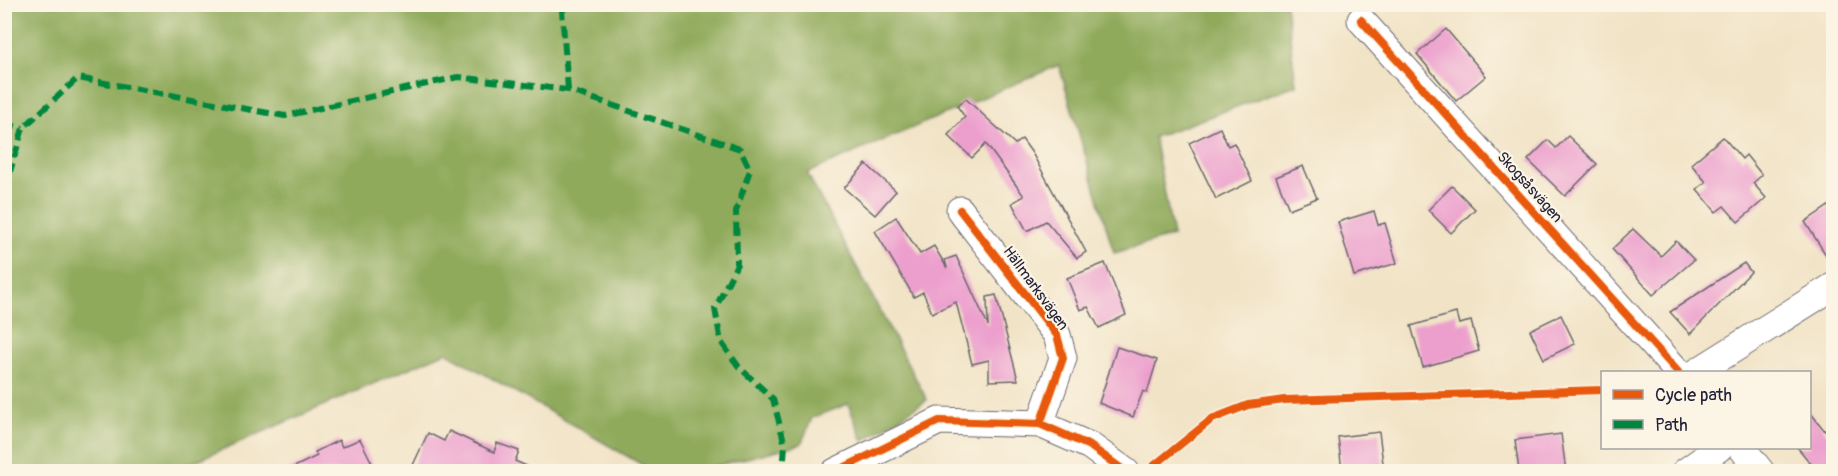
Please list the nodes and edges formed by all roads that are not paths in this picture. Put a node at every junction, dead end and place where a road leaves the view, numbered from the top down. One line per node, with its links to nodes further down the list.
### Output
1 (1361, 20): 4 (street, Skogsåsvägen)
2 (960, 210): 6 (street, Hällmarksvägen)
3 (1833, 286): 5 (street)
4 (1677, 371)
5 (1699, 371)
6 (1040, 424): 9 (street); 10 (street)
7 (1716, 449): 11 (street)
8 (1744, 449): 12 (street)
9 (835, 471)
10 (1126, 471)
11 (1685, 471)
12 (1761, 471)

